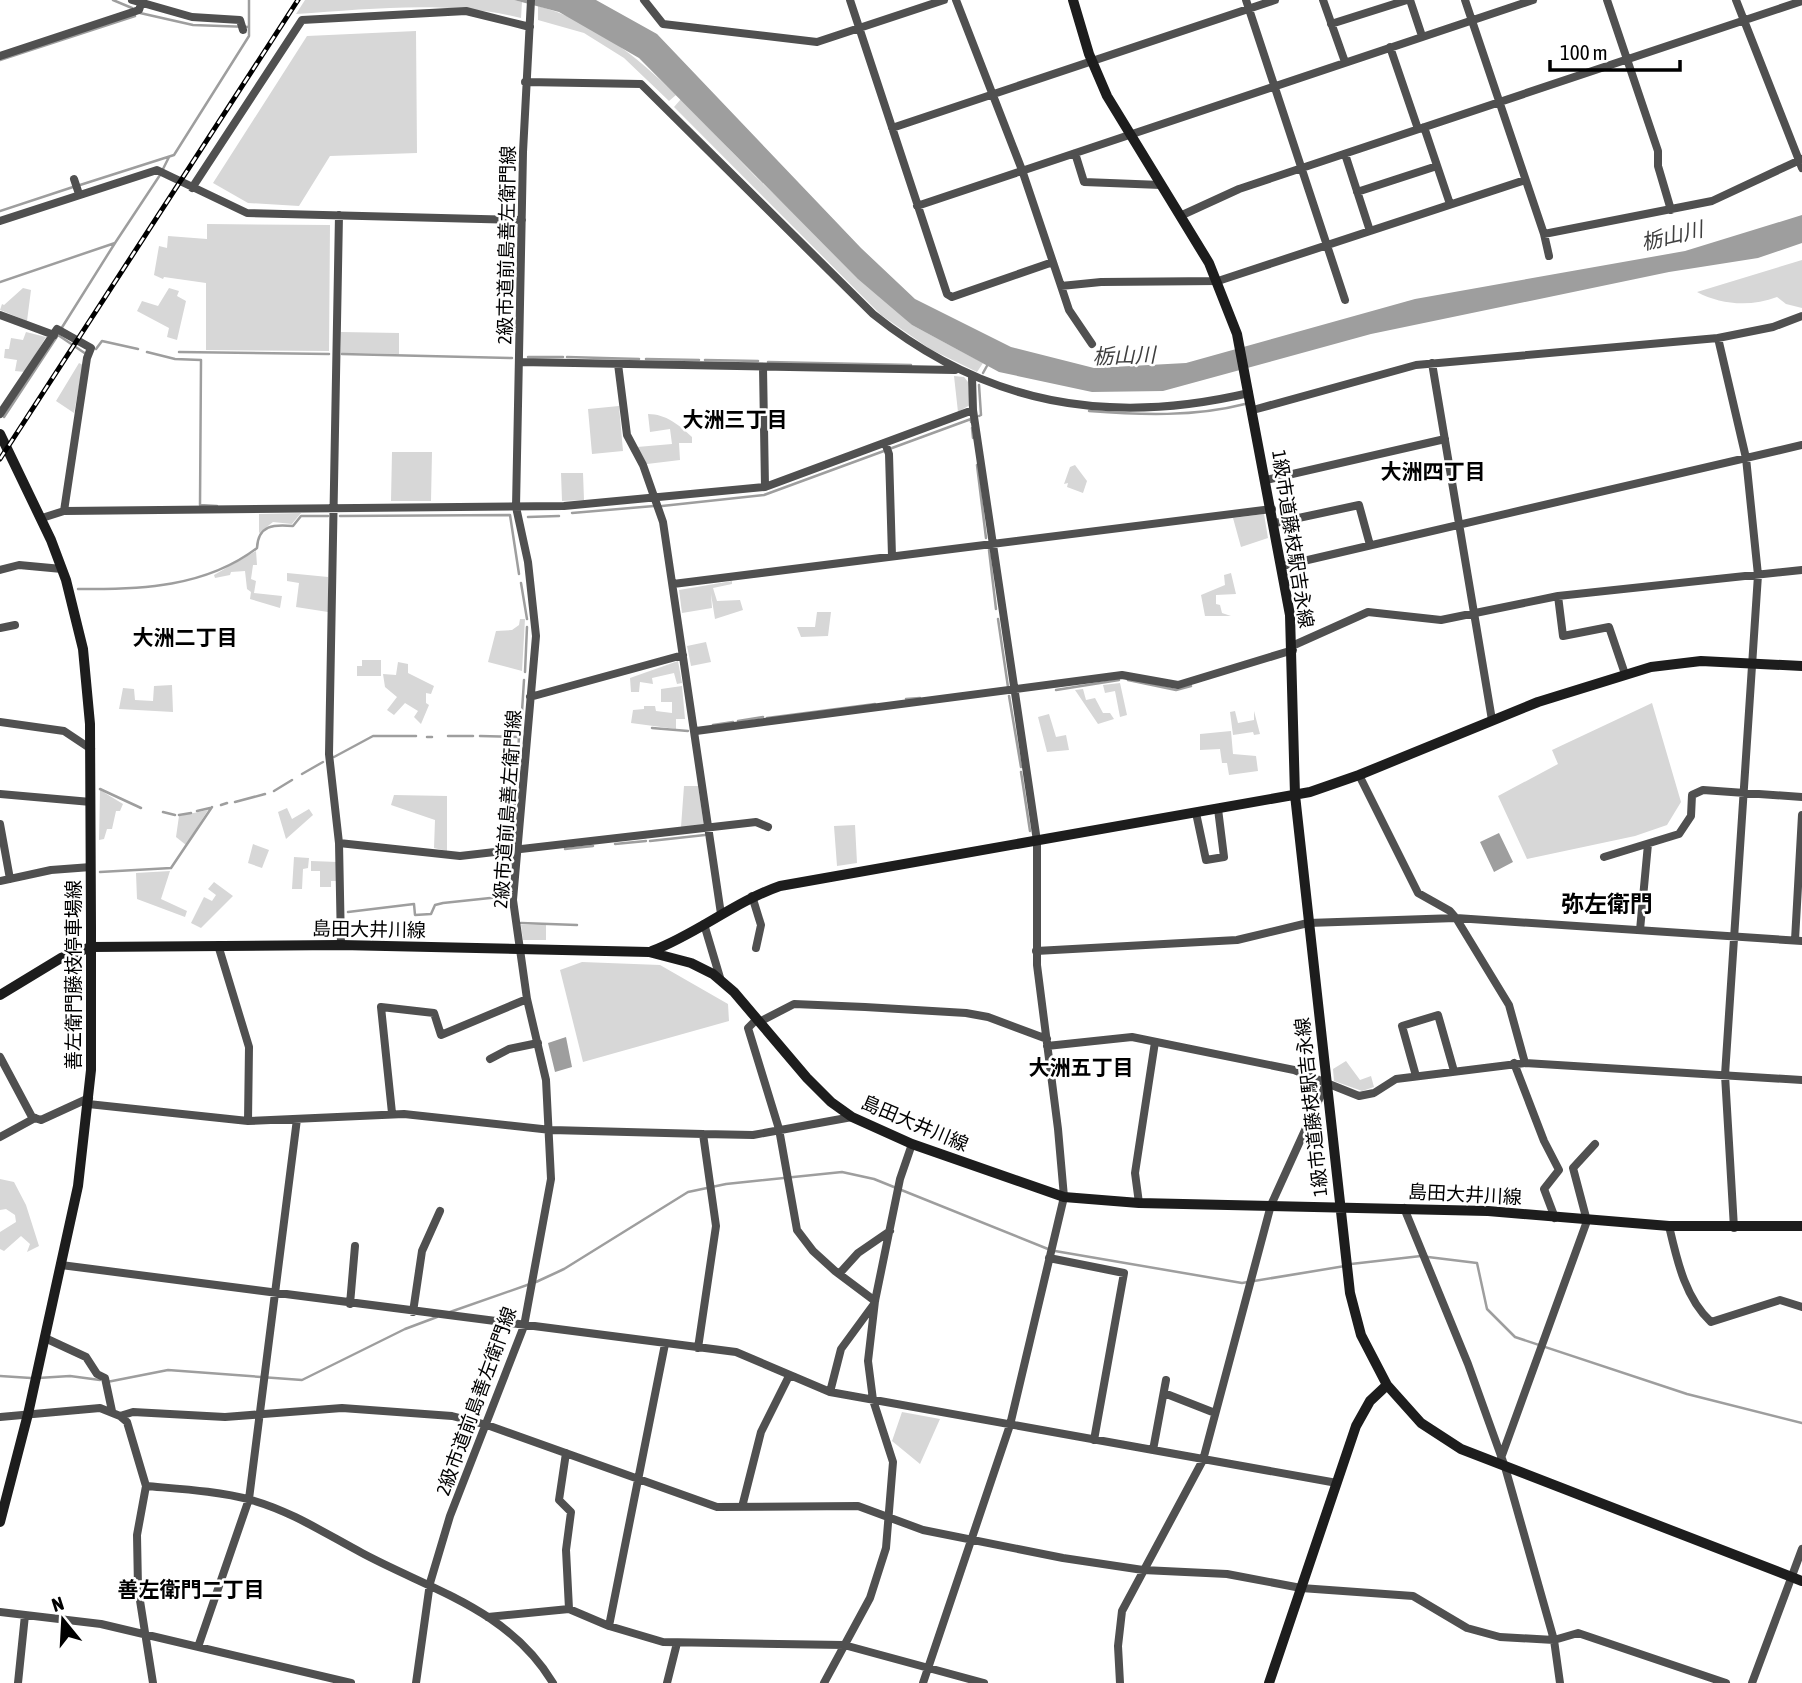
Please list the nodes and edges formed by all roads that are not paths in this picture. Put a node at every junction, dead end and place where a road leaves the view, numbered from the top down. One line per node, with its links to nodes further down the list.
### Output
1 (132, 0): 17 (street)
2 (531, 0): 22 (street, 2級市道前島善左衛門線)
3 (644, 0): 23 (street)
4 (850, 0): 23 (street)
5 (944, 0): 23 (street)
6 (956, 0): 32 (street)
7 (1073, 0): 28 (street, 1級市道藤枝駅吉永線)
8 (1275, 0): 16 (street)
9 (1323, 0): 20 (street)
10 (1408, 0): 20 (street); 24 (street)
11 (1465, 0): 18 (street)
12 (1533, 0): 18 (street)
13 (1607, 0): 27 (street)
14 (1736, 0): 19 (street)
15 (1802, 1): 19 (street)
16 (1247, 4): 28 (street); 31 (street)
17 (137, 9): 21 (street); 26 (street)
18 (1471, 20): 24 (street); 33 (street)
19 (1744, 21): 27 (street); 39 (street)
20 (1331, 24): 29 (street)
21 (242, 26)
22 (530, 27): 30 (street, 2級市道前島善左衛門線); 45 (street)
23 (859, 28): 34 (street)
24 (1422, 37): 25 (street)
25 (1390, 47): 29 (street); 35 (street)
26 (0, 56)
27 (1627, 58): 33 (street); 49 (street)
28 (1091, 60): 32 (street); 36 (street, 1級市道藤枝駅吉永線)
29 (1345, 62): 31 (street)
30 (525, 82): 52 (street, 2級市道前島善左衛門線); 71 (street)
31 (1275, 86): 36 (street); 41 (street)
32 (993, 95): 34 (street); 42 (street)
33 (1498, 101): 35 (street); 43 (street)
34 (892, 128): 48 (street)
35 (1421, 128): 38 (street); 40 (street)
36 (1130, 134): 37 (street); 44 (street, 1級市道藤枝駅吉永線)
37 (1075, 153): 42 (street); 44 (street)
38 (1345, 154): 41 (street); 46 (street)
39 (1801, 163): 49 (street)
40 (1437, 166): 46 (street); 47 (street)
41 (1303, 169): 51 (street); 56 (street)
42 (1022, 170): 48 (street); 58 (street)
43 (1525, 180): 47 (street); 55 (street)
44 (1161, 185): 51 (street, 1級市道藤枝駅吉永線)
45 (192, 188): 50 (street); 53 (street)
46 (1357, 192): 54 (street)
47 (1450, 204): 54 (street)
48 (917, 206): 58 (street)
49 (1671, 210): 55 (street)
50 (339, 215): 52 (street); 86 (street)
51 (1180, 216): 59 (street, 1級市道藤枝駅吉永線)
52 (522, 220): 67 (street, 2級市道前島善左衛門線)
53 (0, 221)
54 (1370, 231): 56 (street)
55 (1544, 234): 57 (street)
56 (1328, 245): 59 (street); 61 (street)
57 (1549, 256)
58 (1053, 262): 60 (street)
59 (1218, 281): 60 (street); 73 (street, 1級市道藤枝駅吉永線)
60 (1061, 286): 66 (street)
61 (1345, 300)
62 (0, 315): 64 (street)
63 (1802, 316): 65 (street)
64 (59, 332): 76 (street); 88 (street)
65 (1718, 338): 68 (street); 81 (street)
66 (1092, 344)
67 (520, 362): 69 (street); 85 (street, 2級市道前島善左衛門線)
68 (1432, 363): 75 (street); 78 (street)
69 (618, 364): 70 (street); 84 (street)
70 (763, 367): 71 (street); 83 (street)
71 (957, 370): 72 (street)
72 (972, 377): 73 (street); 74 (street)
73 (1249, 390): 75 (street, 1級市道藤枝駅吉永線)
74 (973, 410): 80 (street); 92 (street)
75 (1253, 410): 82 (street, 1級市道藤枝駅吉永線)
76 (0, 414)
77 (0, 434): 89 (street, 善左衛門藤枝停車場線)
78 (1445, 439): 82 (street); 91 (street)
79 (1802, 445): 81 (street)
80 (887, 447): 83 (street); 94 (street)
81 (1746, 458): 91 (street); 99 (street)
82 (1266, 480): 87 (street, 1級市道藤枝駅吉永線)
83 (765, 488): 84 (street)
84 (657, 499): 85 (street); 100 (street)
85 (516, 507): 86 (street); 111 (street, 2級市道前島善左衛門線)
86 (334, 509): 88 (street); 129 (street)
87 (1272, 509): 90 (street, 1級市道藤枝駅吉永線); 92 (street)
88 (64, 511): 89 (street)
89 (43, 518): 96 (street, 善左衛門藤枝停車場線)
90 (1275, 523): 93 (street); 95 (street, 1級市道藤枝駅吉永線)
91 (1460, 525): 93 (street); 102 (street)
92 (993, 544): 94 (street); 110 (street)
93 (1370, 545): 95 (street)
94 (892, 556): 100 (street)
95 (1282, 566): 105 (street, 1級市道藤枝駅吉永線)
96 (62, 569): 97 (street); 115 (street, 善左衛門藤枝停車場線)
97 (0, 570)
98 (1802, 570): 99 (street)
99 (1758, 575): 101 (street); 107 (street)
100 (673, 584): 106 (street)
101 (1558, 596): 102 (street); 109 (street)
102 (1475, 614): 105 (street); 112 (street)
103 (15, 625): 104 (street)
104 (0, 628)
105 (1293, 648): 110 (street); 119 (street, 1級市道藤枝駅吉永線)
106 (683, 655): 111 (street); 114 (street)
107 (1750, 663): 108 (street); 109 (street); 118 (street)
108 (1802, 666)
109 (1625, 674): 112 (street)
110 (1013, 690): 114 (street); 128 (street)
111 (530, 697): 131 (street, 2級市道前島善左衛門線)
112 (1492, 720): 116 (street)
113 (0, 722): 115 (street)
114 (696, 731): 127 (street)
115 (91, 749): 121 (street, 善左衛門藤枝停車場線)
116 (1359, 775): 119 (street); 138 (street)
117 (0, 794): 121 (street)
118 (1742, 794): 120 (street); 130 (street); 142 (street)
119 (1295, 795): 122 (street); 139 (street, 1級市道藤枝駅吉永線)
120 (1802, 797)
121 (91, 802): 133 (street, 善左衛門藤枝停車場線)
122 (1218, 810): 123 (street); 123 (street)
123 (1196, 813): 128 (street)
124 (1802, 815): 143 (street)
125 (0, 824): 134 (street)
126 (768, 827): 127 (street)
127 (710, 829): 131 (street); 137 (street)
128 (1037, 841): 136 (street); 149 (street)
129 (340, 843): 131 (street); 145 (street)
130 (1648, 844): 132 (street); 141 (street)
131 (517, 849): 147 (street, 2級市道前島善左衛門線)
132 (1604, 857)
133 (91, 867): 134 (street); 146 (street, 善左衛門藤枝停車場線)
134 (10, 879): 135 (street)
135 (0, 881)
136 (752, 896): 137 (street); 148 (street)
137 (721, 914): 140 (street)
138 (1455, 918): 139 (street); 141 (street); 161 (street)
139 (1308, 923): 149 (street); 166 (street, 1級市道藤枝駅吉永線)
140 (704, 924): 150 (street); 151 (street)
141 (1640, 930): 142 (street)
142 (1732, 936): 143 (street); 163 (street)
143 (1798, 940)
144 (218, 945): 145 (street, 島田大井川線); 146 (street, 島田大井川線); 172 (street)
145 (341, 945): 147 (street, 島田大井川線)
146 (91, 947): 152 (street, 島田大井川線); 167 (street, 善左衛門藤枝停車場線)
147 (519, 948): 150 (street, 島田大井川線); 153 (street, 2級市道前島善左衛門線)
148 (756, 948)
149 (1037, 951): 155 (street)
150 (649, 952): 151 (street, 島田大井川線)
151 (721, 981): 154 (street, 島田大井川線)
152 (0, 995)
153 (527, 999): 157 (street, 2級市道前島善左衛門線); 168 (street)
154 (758, 1021): 155 (street); 169 (street, 島田大井川線); 173 (street)
155 (1047, 1042): 156 (street); 179 (street)
156 (1155, 1042): 166 (street); 180 (street)
157 (538, 1043): 159 (street); 174 (street, 2級市道前島善左衛門線)
158 (0, 1057): 170 (street)
159 (490, 1059)
160 (1514, 1063): 161 (street); 162 (street); 185 (street)
161 (1525, 1063): 163 (street)
162 (1454, 1071): 164 (street); 164 (street)
163 (1725, 1075): 165 (street); 189 (street)
164 (1416, 1076): 166 (street)
165 (1802, 1080)
166 (1326, 1083): 181 (street); 182 (street, 1級市道藤枝駅吉永線)
167 (89, 1101): 170 (street); 172 (street); 193 (street, 善左衛門藤枝停車場線)
168 (392, 1113): 171 (street); 174 (street)
169 (852, 1117): 173 (street); 177 (street, 島田大井川線)
170 (35, 1118): 176 (street)
171 (297, 1119): 172 (street); 195 (street)
172 (248, 1121)
173 (779, 1129): 175 (street); 194 (street)
174 (551, 1130): 175 (street); 200 (street, 2級市道前島善左衛門線)
175 (703, 1134): 203 (street)
176 (0, 1137)
177 (912, 1144): 179 (street, 島田大井川線); 190 (street)
178 (1595, 1144): 186 (street)
179 (1064, 1197): 180 (street, 島田大井川線); 192 (street)
180 (1139, 1203): 181 (street, 島田大井川線)
181 (1270, 1205): 182 (street, 島田大井川線); 211 (street)
182 (1340, 1207): 183 (street, 島田大井川線); 206 (street, 1級市道藤枝駅吉永線)
183 (1404, 1208): 185 (street, 島田大井川線); 222 (street)
184 (440, 1210): 199 (street)
185 (1555, 1218): 186 (street, 島田大井川線)
186 (1587, 1221): 187 (street, 島田大井川線); 222 (street)
187 (1669, 1226): 189 (street, 島田大井川線); 198 (street)
188 (1802, 1226): 189 (street, 島田大井川線)
189 (1734, 1228)
190 (890, 1231): 194 (street); 196 (street)
191 (355, 1246): 197 (street)
192 (1050, 1252): 217 (street); 218 (street)
193 (61, 1265): 195 (street); 201 (street, 善左衛門藤枝停車場線)
194 (839, 1274): 196 (street)
195 (274, 1292): 197 (street); 213 (street)
196 (875, 1301): 207 (street); 209 (street)
197 (350, 1304): 199 (street)
198 (1802, 1307)
199 (412, 1312): 200 (street)
200 (524, 1326): 202 (street); 216 (street, 2級市道前島善左衛門線)
201 (45, 1338): 210 (street); 212 (street, 善左衛門藤枝停車場線)
202 (665, 1344): 203 (street); 223 (street)
203 (698, 1348): 204 (street)
204 (789, 1376): 207 (street); 227 (street)
205 (1166, 1380): 208 (street)
206 (1388, 1385): 222 (street, 1級市道藤枝駅吉永線); 224 (street)
207 (831, 1392): 209 (street)
208 (1164, 1394): 211 (street); 219 (street)
209 (873, 1401): 217 (street); 228 (street)
210 (112, 1411): 212 (street); 214 (street)
211 (1215, 1413): 221 (street)
212 (28, 1414): 215 (street); 229 (street, 善左衛門藤枝停車場線)
213 (259, 1415): 214 (street); 216 (street); 226 (street)
214 (120, 1416): 225 (street)
215 (0, 1417)
216 (487, 1425): 220 (street); 234 (street, 2級市道前島善左衛門線)
217 (1010, 1425): 218 (street); 230 (street)
218 (1094, 1440): 219 (street)
219 (1153, 1450): 221 (street)
220 (566, 1454): 223 (street); 236 (street)
221 (1203, 1460): 224 (street); 232 (street)
222 (1503, 1463): 233 (street, 1級市道藤枝駅吉永線); 242 (street)
223 (638, 1479): 227 (street); 240 (street)
224 (1337, 1483): 235 (street)
225 (146, 1486): 226 (street); 241 (street)
226 (249, 1499): 234 (street); 245 (street)
227 (742, 1507): 228 (street)
228 (889, 1520): 230 (street); 244 (street)
229 (0, 1522)
230 (972, 1539): 232 (street); 246 (street)
231 (1802, 1549): 233 (street)
232 (1143, 1570): 235 (street); 256 (street)
233 (1797, 1578): 260 (street)
234 (430, 1583): 239 (street); 250 (street, 2級市道前島善左衛門線)
235 (1301, 1588): 242 (street); 257 (street)
236 (569, 1609): 239 (street); 240 (street)
237 (0, 1612): 238 (street)
238 (25, 1615): 241 (street); 247 (street)
239 (488, 1617): 251 (street)
240 (609, 1626): 243 (street)
241 (147, 1636): 245 (street); 248 (street)
242 (1554, 1640): 258 (street); 259 (street)
243 (677, 1643): 244 (street); 252 (street)
244 (844, 1645): 246 (street); 253 (street)
245 (198, 1647): 249 (street)
246 (927, 1669): 254 (street); 255 (street)
247 (18, 1683)
248 (153, 1683)
249 (351, 1683)
250 (416, 1683)
251 (553, 1683)
252 (667, 1683)
253 (824, 1683)
254 (923, 1683)
255 (984, 1683)
256 (1120, 1683)
257 (1269, 1683)
258 (1560, 1683)
259 (1726, 1683)
260 (1752, 1683)

